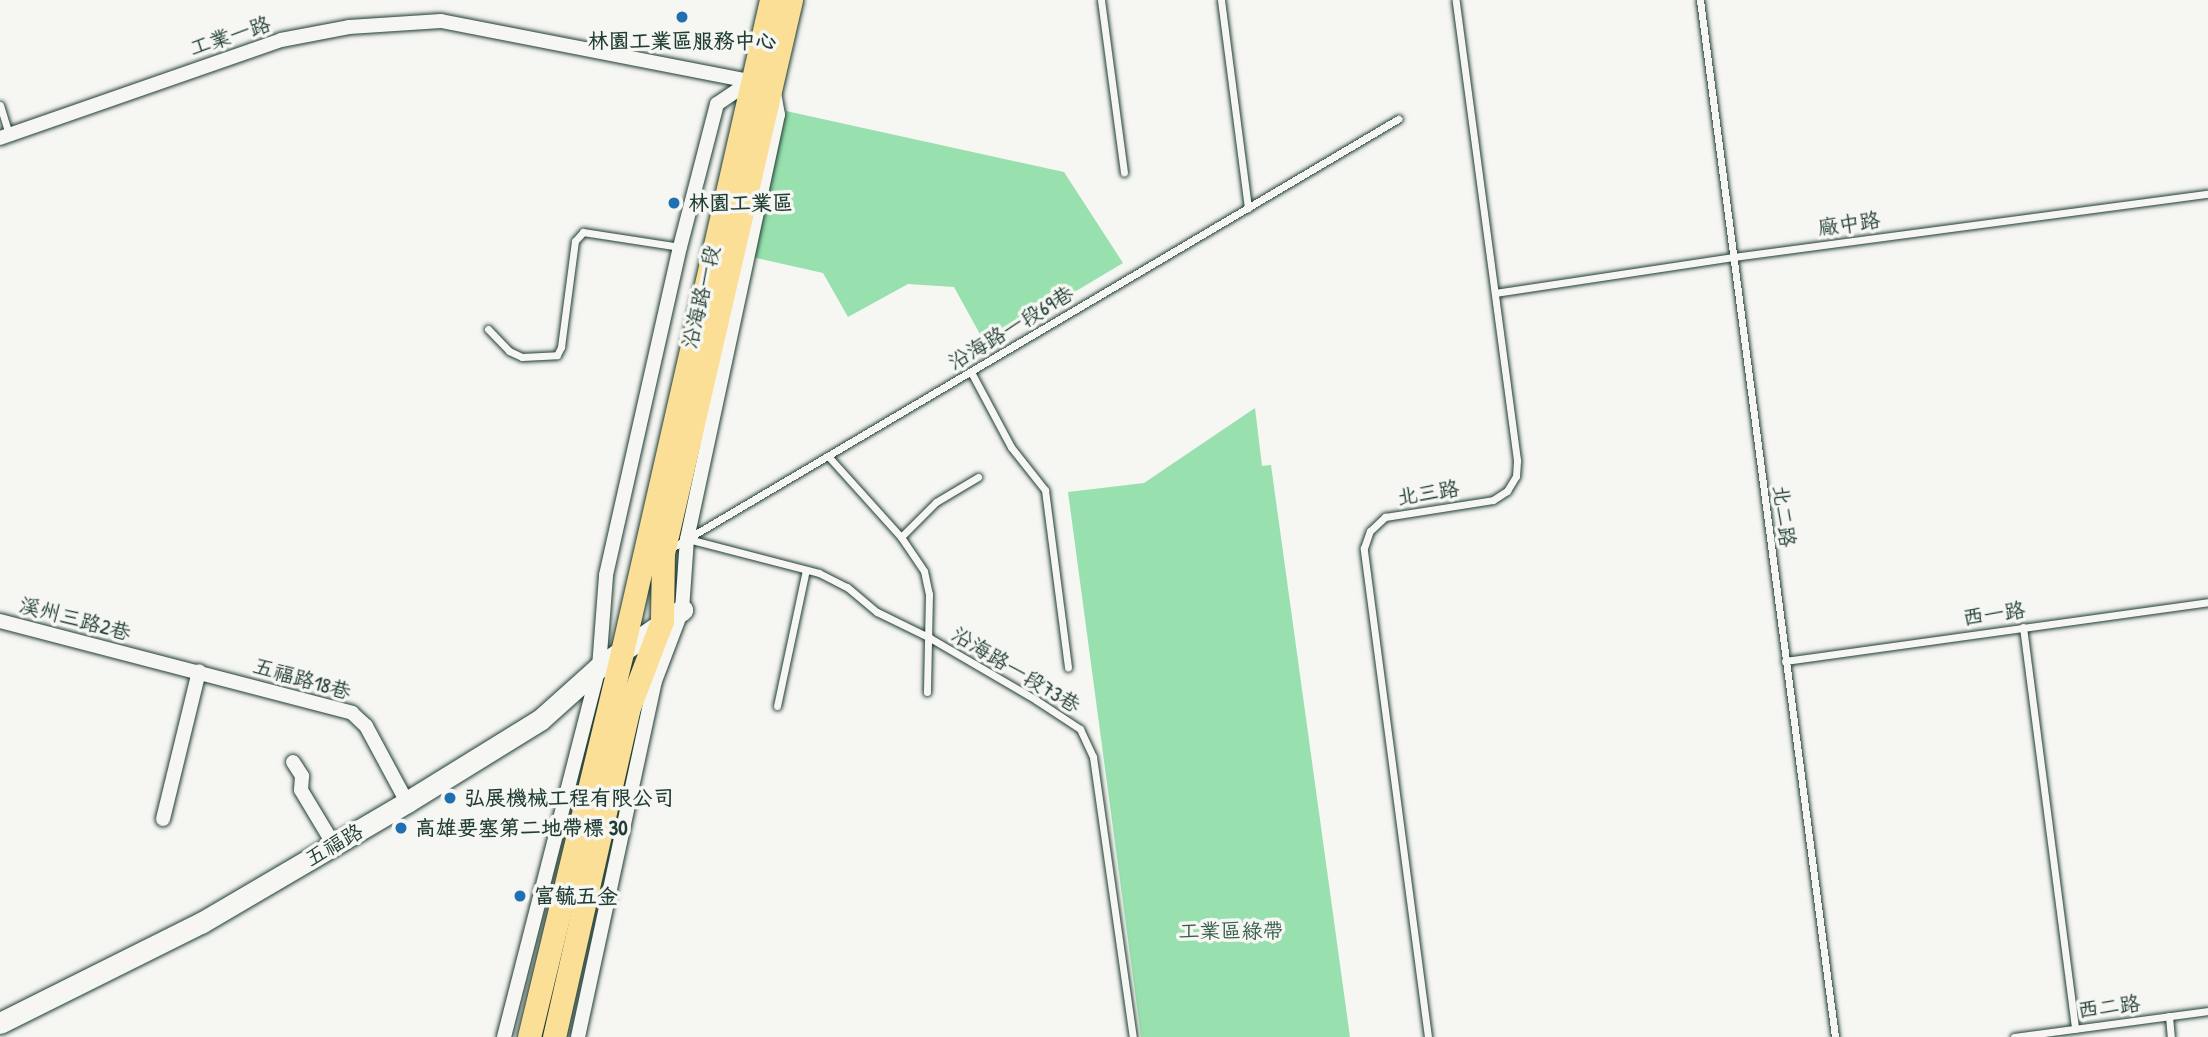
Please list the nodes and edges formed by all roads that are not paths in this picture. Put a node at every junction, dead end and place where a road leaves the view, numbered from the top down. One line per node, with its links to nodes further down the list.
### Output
1 (771, 0): 7 (main road)
2 (791, 0): 7 (main road)
3 (1101, 0): 11 (lane)
4 (1221, 0): 13 (lane)
5 (1456, 0): 16 (lane, 北三路)
6 (1700, 0): 15 (lane, 北二路)
7 (762, 82): 10 (street, 工業一路); 14 (street, 沿海路一段); 22 (street, 沿海路一段); 23 (main road, 沿海路一段); 24 (main road, 沿海路一段)
8 (0, 105): 10 (lane)
9 (1398, 119): 13 (lane, 沿海路一段69巷)
10 (4, 136)
11 (1124, 172)
12 (2208, 194): 15 (lane, 廠中路)
13 (1248, 208): 18 (lane, 沿海路一段69巷)
14 (680, 247): 17 (lane); 34 (street, 沿海路一段)
15 (1733, 257): 16 (lane, 廠中路); 33 (lane, 北二路)
16 (1495, 293): 52 (lane, 北三路)
17 (488, 329)
18 (971, 372): 19 (lane, 沿海路一段69巷); 35 (lane)
19 (828, 456): 21 (lane); 22 (lane, 沿海路一段69巷)
20 (978, 477): 21 (lane)
21 (901, 537): 30 (lane)
22 (687, 539): 23 (lane, 沿海路一段69巷); 25 (lane, 沿海路一段73巷); 27 (street, 沿海路一段)
23 (663, 553): 24 (lane, 沿海路一段69巷); 27 (main road, 沿海路一段)
24 (640, 565): 31 (main road, 沿海路一段)
25 (806, 570): 30 (lane, 沿海路一段73巷); 38 (lane)
26 (2208, 603): 29 (lane, 西一路)
27 (672, 616): 31 (street, 五福路); 49 (main road, 沿海路一段); 50 (street, 沿海路一段)
28 (0, 621): 32 (street, 溪州三路2巷)
29 (2024, 627): 33 (lane, 西一路); 46 (lane)
30 (930, 638): 37 (lane); 51 (lane, 沿海路一段73巷)
31 (622, 652): 34 (street, 五福路); 48 (main road, 沿海路一段)
32 (140, 658): 36 (street, 五福路18巷)
33 (1785, 661): 53 (lane, 北二路)
34 (599, 667): 40 (street, 五福路); 47 (street, 沿海路一段)
35 (1069, 668)
36 (199, 671): 40 (street, 五福路18巷); 41 (street)
37 (927, 692)
38 (777, 706)
39 (293, 762): 42 (street)
40 (407, 802): 42 (street, 五福路)
41 (163, 819)
42 (334, 845): 45 (street, 五福路)
43 (2208, 1011): 44 (lane, 西二路)
44 (2169, 1016): 46 (lane, 西二路); 55 (lane)
45 (0, 1023)
46 (2072, 1032): 54 (lane, 西二路)
47 (504, 1037)
48 (529, 1037)
49 (554, 1037)
50 (578, 1037)
51 (1133, 1037)
52 (1428, 1037)
53 (1835, 1037)
54 (2014, 1037)
55 (2171, 1037)

